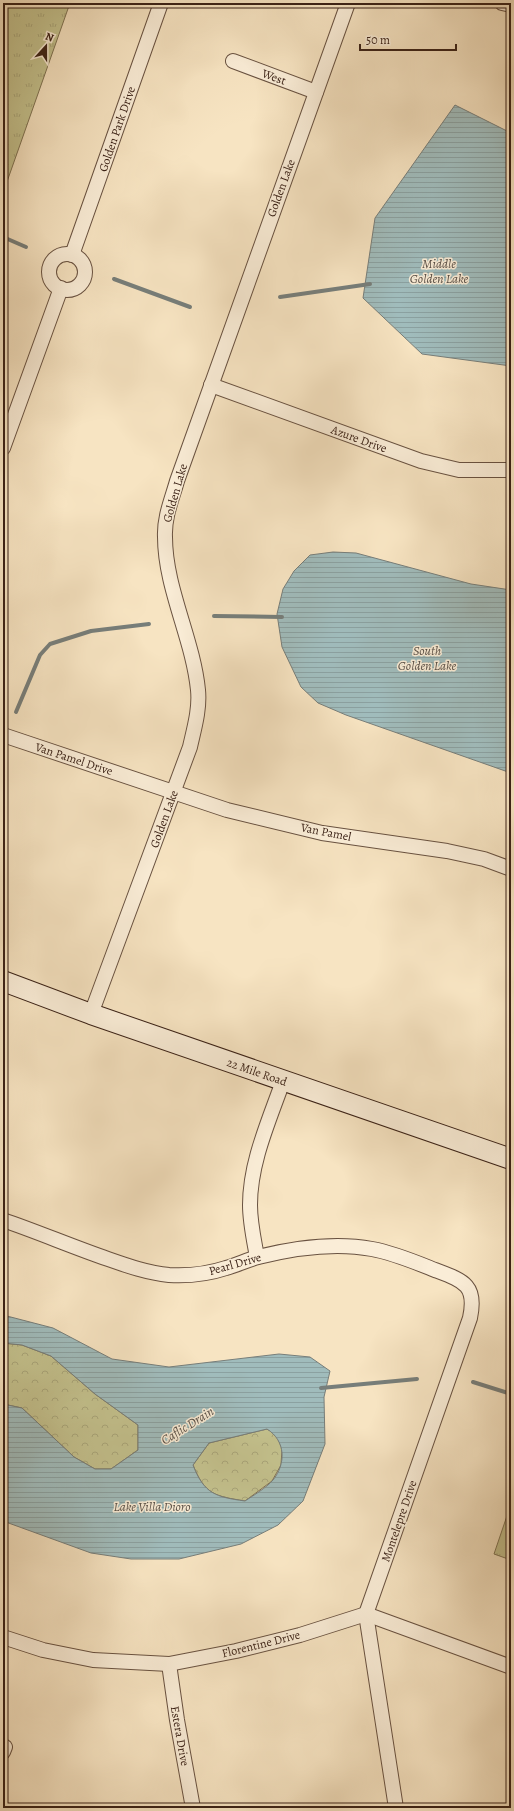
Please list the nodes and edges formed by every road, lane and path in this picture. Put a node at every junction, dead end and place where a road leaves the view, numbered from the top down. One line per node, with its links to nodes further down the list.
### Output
1 (161, 3): 7 (street, Golden Park Drive)
2 (348, 3): 6 (street, Golden Lake)
3 (502, 3): 4 (street)
4 (511, 5)
5 (233, 62): 6 (street, West)
6 (316, 92): 9 (street, Golden Lake)
7 (72, 255): 8 (street); 8 (street)
8 (61, 288): 10 (street)
9 (211, 385): 11 (street, Azure Drive); 14 (street, Golden Lake)
10 (3, 448)
11 (511, 470)
12 (3, 735): 13 (street, Van Pamel Drive)
13 (144, 782): 14 (street, Van Pamel)
14 (173, 793): 15 (street, Van Pamel); 17 (street, Golden Lake)
15 (511, 869)
16 (3, 981): 17 (street, 22 Mile Road)
17 (91, 1014): 18 (street, 22 Mile Road)
18 (283, 1081): 19 (street, 22 Mile Road); 21 (street)
19 (511, 1159)
20 (3, 1220): 21 (street, Pearl Drive)
21 (257, 1257): 22 (street, Pearl Drive)
22 (426, 1266): 23 (street, Montelepre Drive)
23 (366, 1614): 25 (street, Florentine Drive); 26 (street); 30 (street, Montelepre Drive)
24 (3, 1637): 25 (street, Florentine Drive)
25 (169, 1664): 29 (street, Estera Drive)
26 (511, 1667)
27 (3, 1746): 28 (street)
28 (3, 1752)
29 (194, 1808)
30 (396, 1808)

